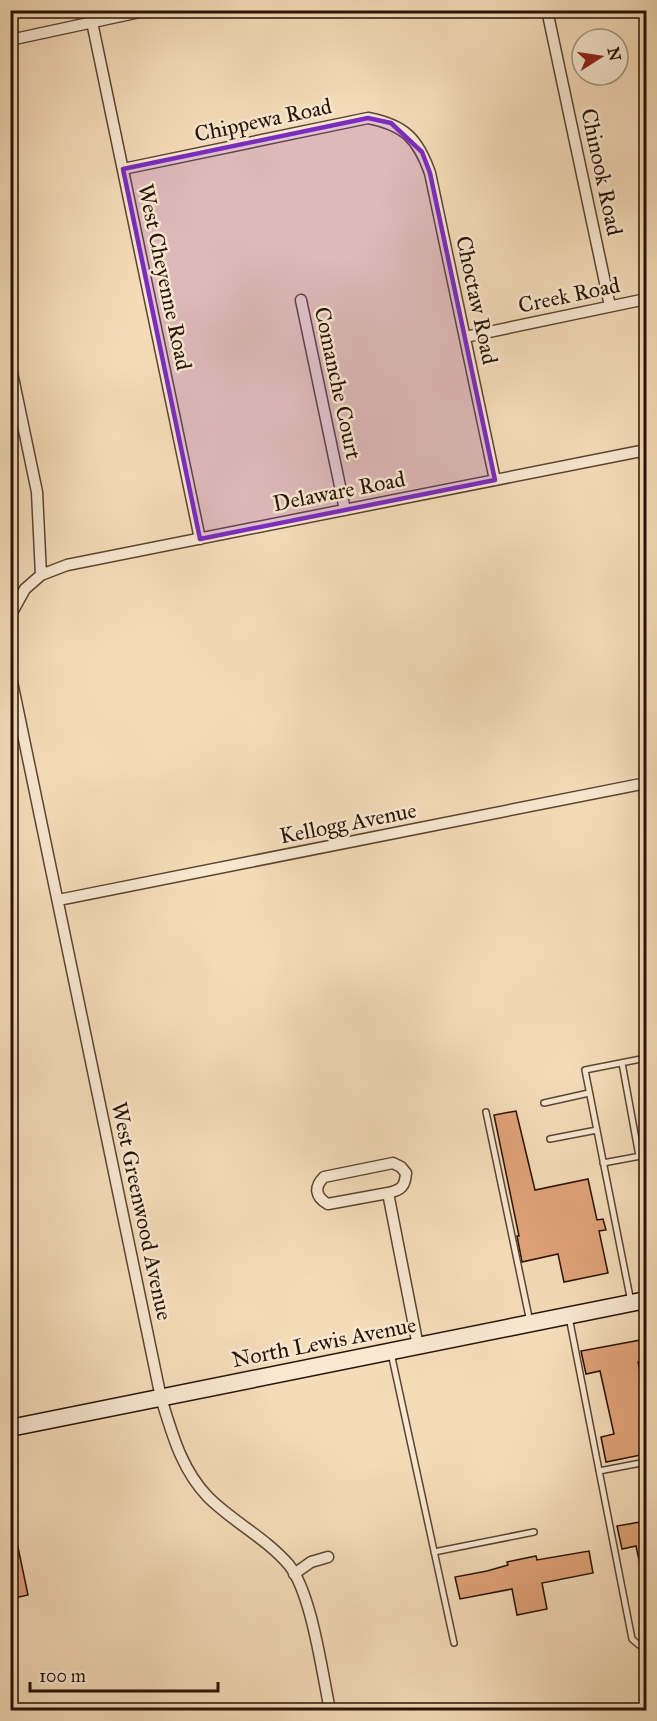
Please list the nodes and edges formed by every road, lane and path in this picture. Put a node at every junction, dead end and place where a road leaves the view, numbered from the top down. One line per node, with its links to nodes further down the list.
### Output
1 (149, 10): 3 (street)
2 (547, 10): 9 (street, Chinook Road)
3 (92, 22): 4 (street); 6 (street, West Cheyenne Road)
4 (10, 40)
5 (407, 135): 6 (street, Chippewa Road); 10 (street, Choctaw Road)
6 (123, 169): 15 (street, West Cheyenne Road)
7 (646, 298): 9 (street, Creek Road)
8 (301, 300): 14 (street, Comanche Court)
9 (610, 306): 10 (street, Creek Road)
10 (465, 337): 13 (street, Choctaw Road)
11 (10, 363): 16 (street)
12 (646, 450): 13 (street, Delaware Road)
13 (495, 480): 14 (street, Delaware Road)
14 (345, 510): 15 (street, Delaware Road)
15 (200, 539): 16 (street, Delaware Road)
16 (41, 575): 17 (street)
17 (12, 609)
18 (10, 672): 20 (street, West Greenwood Avenue)
19 (646, 783): 20 (street, Kellogg Avenue)
20 (58, 900): 37 (street, West Greenwood Avenue)
21 (646, 1058): 22 (lane)
22 (622, 1063): 23 (lane); 29 (lane)
23 (589, 1093): 24 (lane); 26 (lane)
24 (544, 1103)
25 (486, 1112): 34 (lane)
26 (597, 1130): 27 (lane); 30 (lane)
27 (550, 1139)
28 (646, 1155): 29 (lane)
29 (639, 1156): 30 (lane)
30 (603, 1163): 32 (lane)
31 (388, 1193): 31 (street); 35 (street)
32 (639, 1302): 33 (main road, North Lewis Avenue)
33 (568, 1316): 34 (main road, North Lewis Avenue); 40 (lane)
34 (530, 1323): 35 (main road, North Lewis Avenue)
35 (418, 1346): 36 (main road, North Lewis Avenue)
36 (390, 1352): 37 (main road, North Lewis Avenue); 42 (lane)
37 (161, 1398): 38 (main road, North Lewis Avenue); 44 (street, West Greenwood Avenue)
38 (10, 1428)
39 (646, 1462): 40 (lane)
40 (599, 1471): 46 (lane)
41 (534, 1532): 42 (lane)
42 (435, 1552): 45 (lane)
43 (328, 1557): 44 (street)
44 (294, 1574): 47 (street, West Greenwood Avenue)
45 (454, 1643)
46 (646, 1643)
47 (330, 1710)

